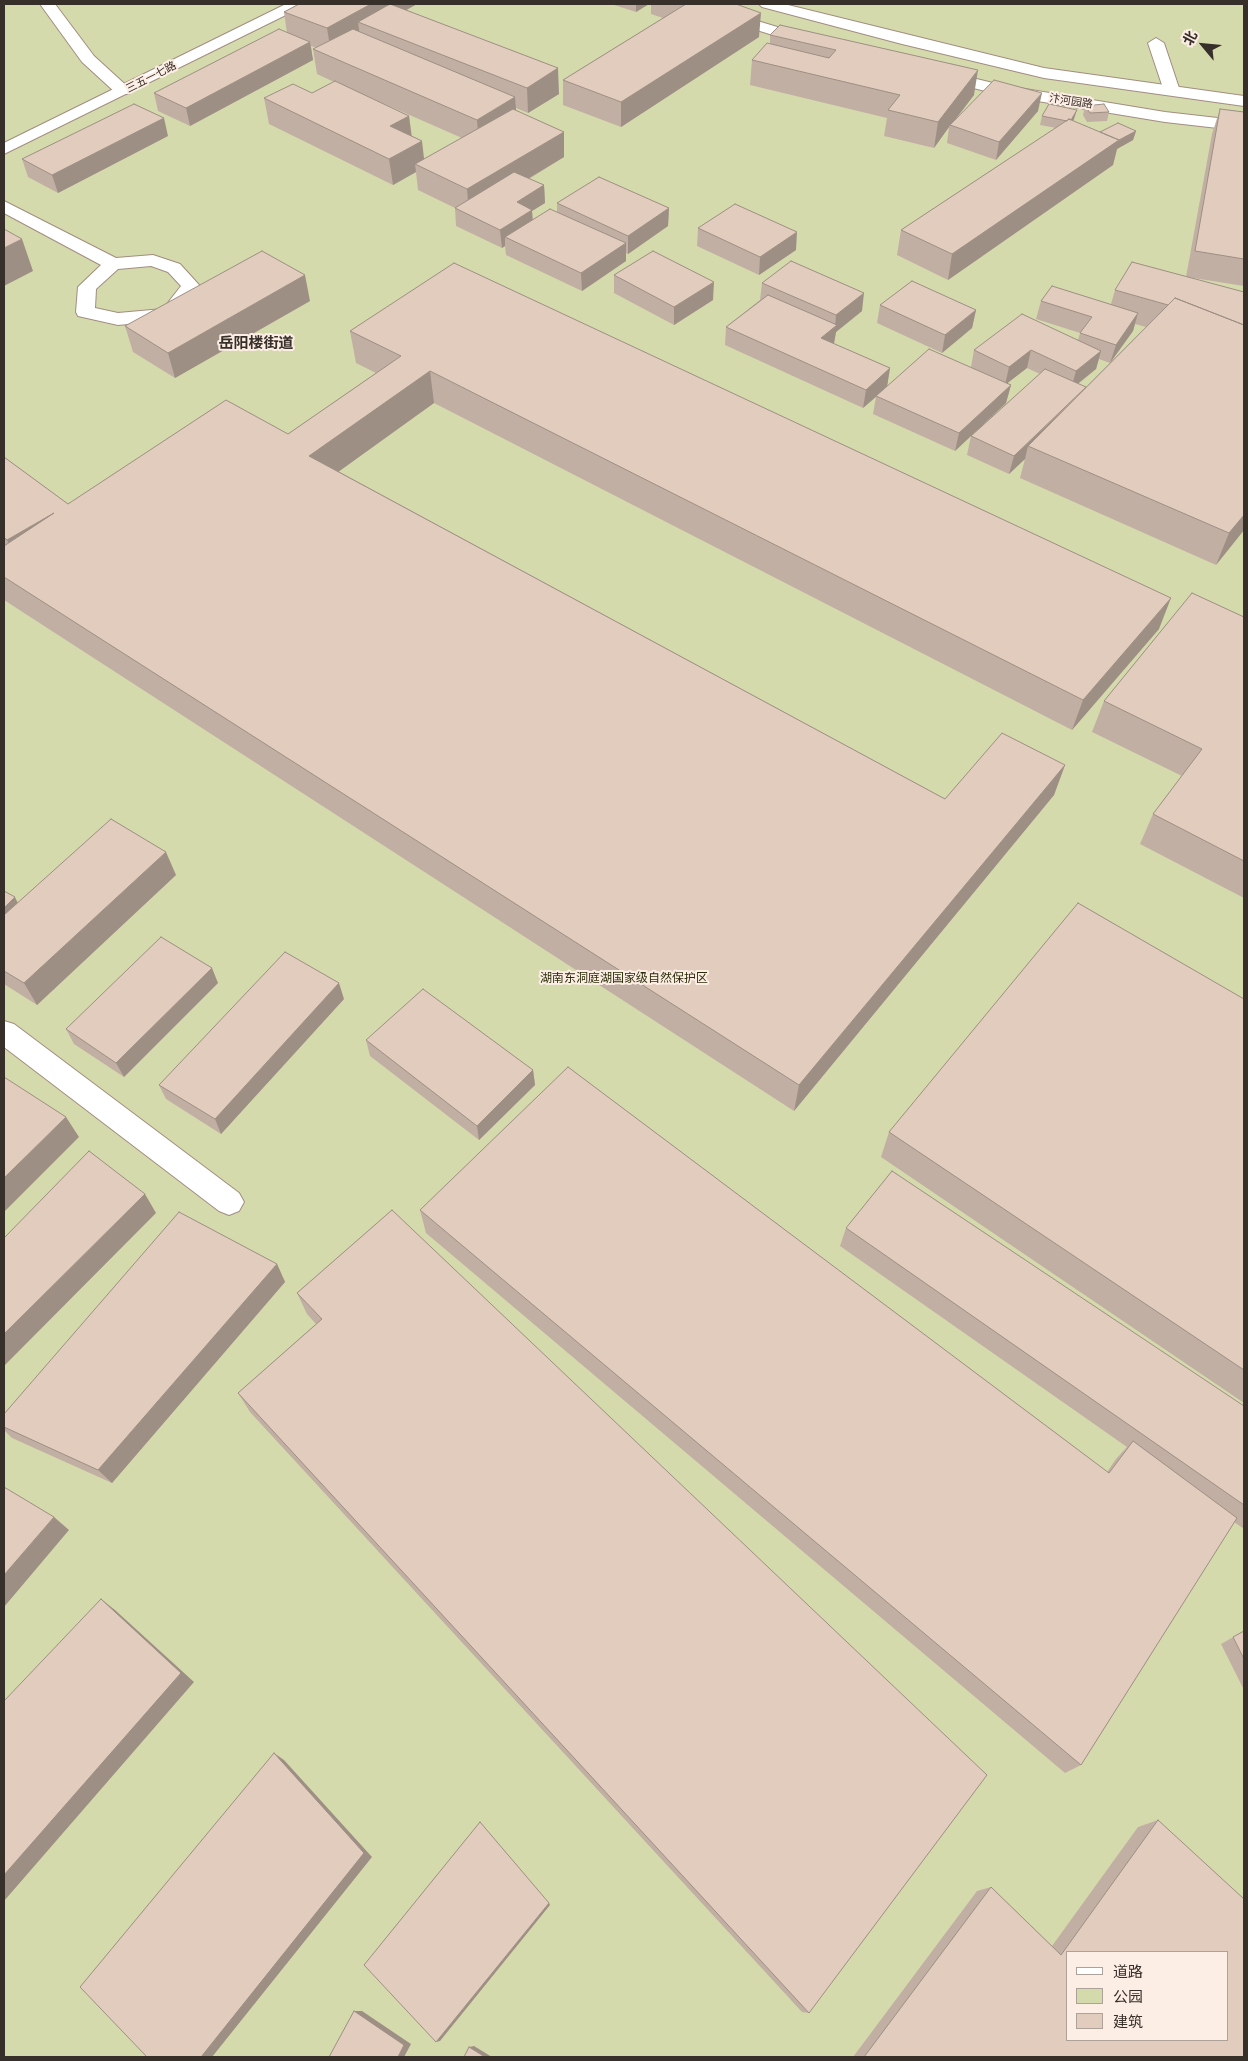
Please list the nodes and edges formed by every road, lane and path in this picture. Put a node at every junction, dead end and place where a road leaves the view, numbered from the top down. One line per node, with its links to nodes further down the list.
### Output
1 (47, 4): 8 (main road)
2 (297, 4): 8 (main road, 三五一七路)
3 (699, 4): 6 (main road)
4 (767, 4): 9 (main road, 汴河园路)
5 (1156, 43): 9 (main road)
6 (830, 48)
7 (925, 72): 11 (main road, 汴河园路)
8 (123, 90): 12 (main road, 三五一七路)
9 (1172, 91): 10 (main road, 汴河园路)
10 (1244, 101)
11 (1244, 126)
12 (4, 149)
13 (4, 206): 14 (main road)
14 (113, 264): 14 (main road)
15 (4, 1032): 16 (main road)
16 (229, 1202)

